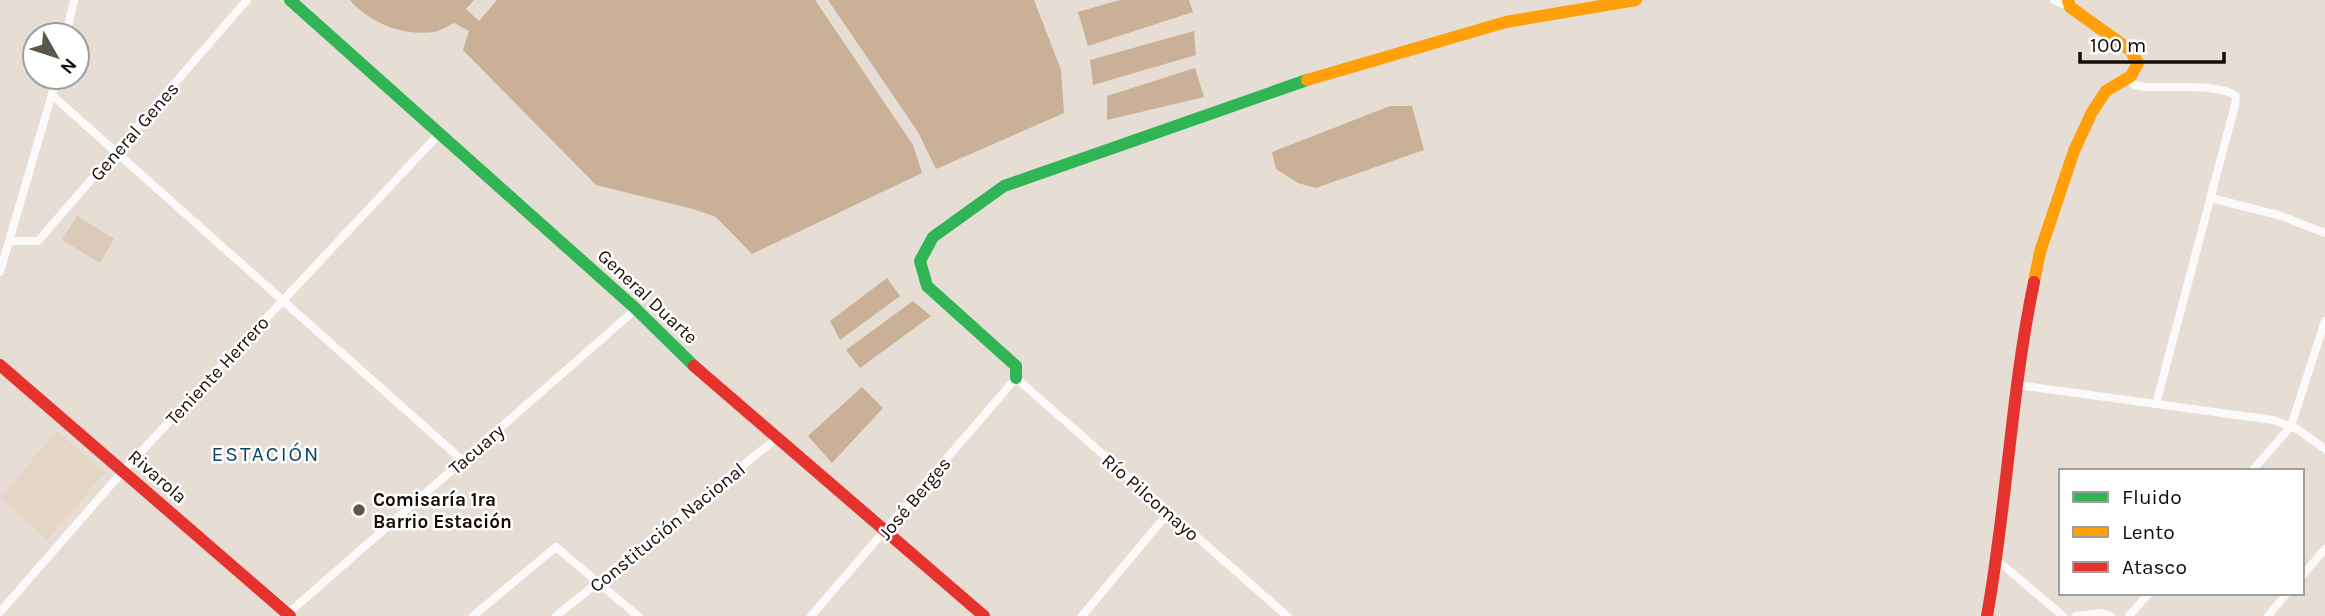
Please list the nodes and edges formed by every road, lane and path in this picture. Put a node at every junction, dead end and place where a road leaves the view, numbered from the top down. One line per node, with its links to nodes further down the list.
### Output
1 (74, 0): 7 (street)
2 (247, 0): 12 (street, General Genes)
3 (290, 0): 11 (street, General Duarte)
4 (1636, 0): 21 (street)
5 (2054, 0): 6 (street)
6 (2069, 3): 8 (street)
7 (69, 21)
8 (2127, 78): 13 (street); 22 (street)
9 (54, 91): 10 (street)
10 (53, 96): 12 (street); 15 (street)
11 (440, 133): 17 (street, Teniente Herrero); 18 (street, General Duarte)
12 (116, 152): 15 (street, General Genes); 17 (street)
13 (2211, 198): 14 (street); 23 (street)
14 (2325, 233)
15 (10, 241): 16 (street)
16 (0, 272)
17 (283, 300): 27 (street); 29 (street, Teniente Herrero)
18 (636, 309): 25 (street, General Duarte); 27 (street, Tacuary)
19 (2325, 321): 24 (street)
20 (0, 365): 29 (street, Rivarola)
21 (1016, 378): 30 (street, Río Pilcomayo); 31 (street, José Berges)
22 (2017, 385): 23 (street); 33 (street)
23 (2156, 404): 24 (street)
24 (2291, 426): 26 (street); 28 (street)
25 (777, 438): 31 (street, General Duarte); 35 (street, Constitución Nacional)
26 (2325, 449)
27 (463, 461): 39 (street, Tacuary)
28 (2254, 469)
29 (123, 471): 38 (street, Teniente Herrero); 39 (street, Rivarola)
30 (1168, 512): 45 (street); 46 (street, Río Pilcomayo)
31 (886, 531): 43 (street, José Berges); 44 (street, General Duarte)
32 (2325, 549): 34 (street)
33 (1997, 560): 47 (street); 48 (street)
34 (2304, 574)
35 (599, 582): 40 (street); 41 (street, Constitución Nacional); 42 (street)
36 (2147, 595): 51 (street)
37 (2285, 595): 52 (street)
38 (0, 612)
39 (288, 615)
40 (473, 616)
41 (556, 616)
42 (638, 616)
43 (811, 616)
44 (984, 616)
45 (1082, 616)
46 (1287, 616)
47 (1987, 616)
48 (2063, 616)
49 (2076, 616): 50 (street)
50 (2111, 616)
51 (2129, 616)
52 (2268, 616)

